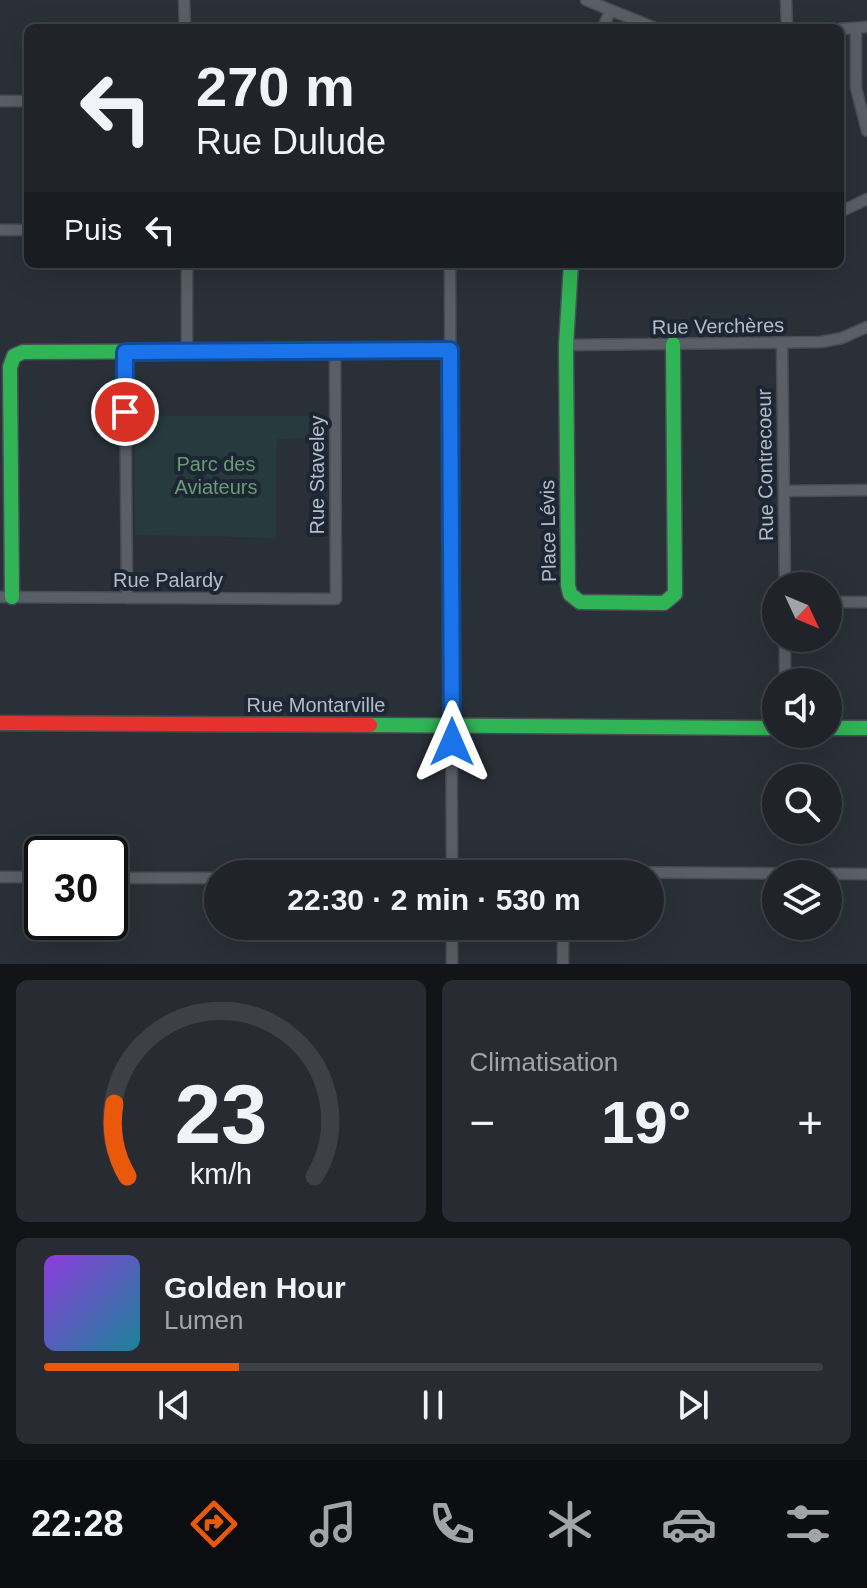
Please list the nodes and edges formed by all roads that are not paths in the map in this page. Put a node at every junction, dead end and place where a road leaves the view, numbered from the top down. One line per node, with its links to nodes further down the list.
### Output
1 (184, 0): 5 (street)
2 (586, 0): 4 (street)
3 (786, 0): 8 (street)
4 (610, 11): 6 (street); 7 (street)
5 (185, 24)
6 (605, 24)
7 (644, 24)
8 (787, 24)
9 (861, 28): 12 (street)
10 (0, 101): 11 (street)
11 (24, 101)
12 (867, 131)
13 (867, 199): 14 (street)
14 (844, 210)
15 (0, 230): 16 (street)
16 (24, 230)
17 (187, 268): 26 (street)
18 (450, 268): 25 (street)
19 (571, 268): 23 (street)
20 (867, 327): 21 (street, Rue Verchères)
21 (782, 343): 22 (street, Rue Verchères); 29 (street, Rue Contrecoeur)
22 (673, 344): 23 (street, Rue Verchères); 23 (street, Place Lévis)
23 (566, 345)
24 (335, 350): 25 (street); 26 (street); 33 (street, Rue Staveley)
25 (450, 350): 37 (street)
26 (187, 351): 27 (street)
27 (125, 352): 31 (street); 32 (street)
28 (867, 490): 29 (street)
29 (784, 491): 30 (street, Rue Contrecoeur)
30 (785, 572)
31 (6, 597): 32 (street, Rue Palardy)
32 (127, 598): 33 (street, Rue Palardy)
33 (336, 599)
34 (842, 602): 35 (street)
35 (867, 602)
36 (0, 723): 37 (street, Rue Montarville)
37 (452, 726): 38 (street, Rue Montarville); 41 (street)
38 (762, 728)
39 (842, 728): 40 (street)
40 (867, 728)
41 (452, 860)
42 (664, 873): 43 (street)
43 (867, 874)
44 (0, 877): 45 (street)
45 (24, 877)
46 (128, 878): 47 (street)
47 (204, 878)
48 (452, 940): 50 (street)
49 (563, 940): 51 (street)
50 (452, 964)
51 (563, 964)

